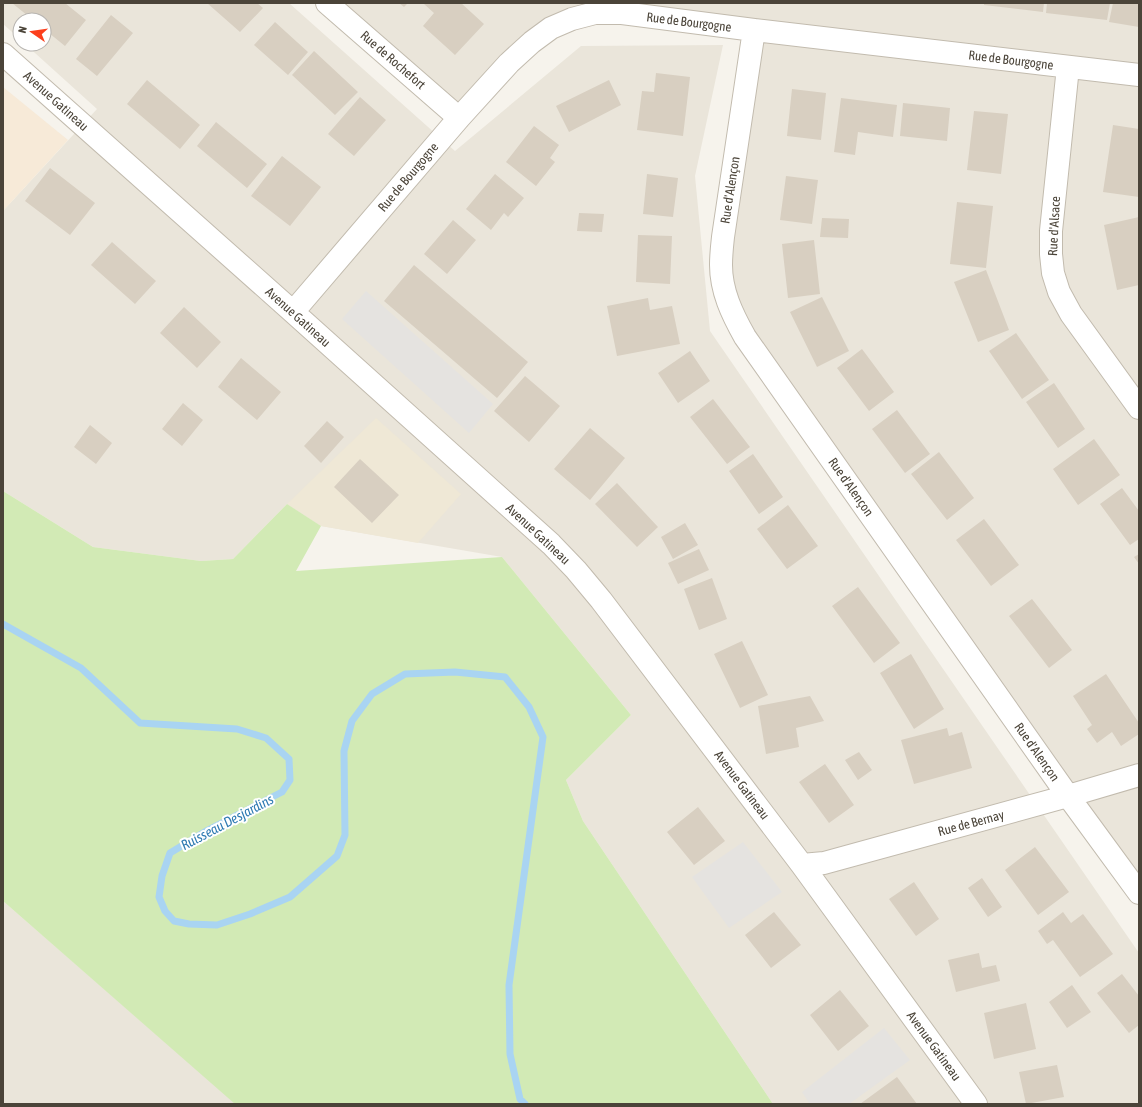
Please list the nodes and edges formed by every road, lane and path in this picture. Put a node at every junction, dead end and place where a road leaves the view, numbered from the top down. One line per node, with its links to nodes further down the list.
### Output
1 (328, 3): 6 (street, Rue de Rochefort)
2 (754, 30): 4 (street, Rue de Bourgogne); 6 (street, Rue de Bourgogne); 10 (street, Rue d'Alençon)
3 (3, 54): 7 (street, Avenue Gatineau)
4 (1068, 67): 5 (street, Rue de Bourgogne); 8 (street, Rue d'Alsace)
5 (1139, 75)
6 (459, 118): 7 (street, Rue de Bourgogne)
7 (293, 312): 11 (street, Avenue Gatineau)
8 (1139, 408)
9 (1139, 775): 10 (street, Rue de Bernay)
10 (1068, 796): 11 (street, Rue de Bernay); 12 (street, Rue d'Alençon)
11 (802, 865): 13 (street, Avenue Gatineau)
12 (1139, 894)
13 (976, 1104)

